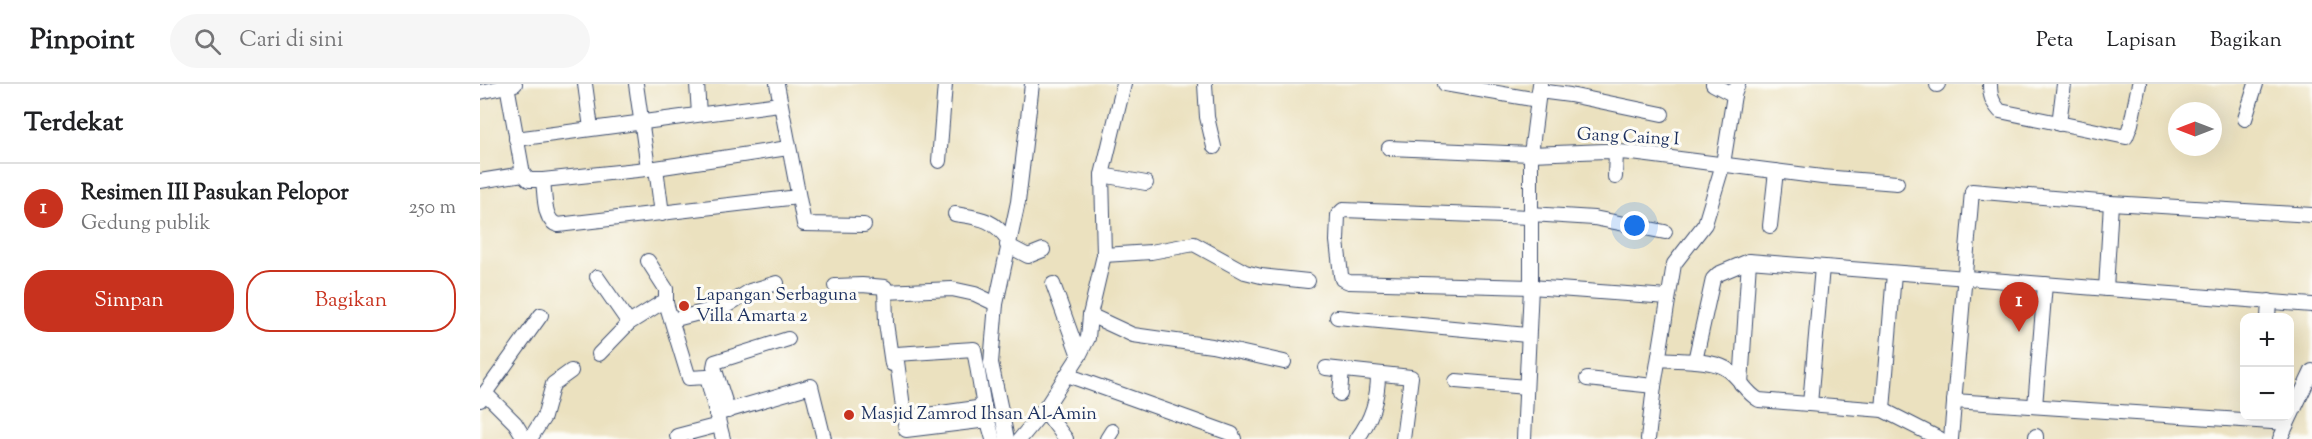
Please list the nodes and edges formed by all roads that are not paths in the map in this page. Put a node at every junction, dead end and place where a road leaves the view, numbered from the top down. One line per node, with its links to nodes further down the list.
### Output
1 (585, 84): 25 (street)
2 (636, 84): 23 (street)
3 (697, 84): 20 (street)
4 (777, 84): 19 (street)
5 (945, 84): 32 (street)
6 (1032, 84): 52 (street)
7 (1124, 84): 37 (street)
8 (1205, 84): 27 (street)
9 (1446, 84): 18 (street)
10 (1713, 84): 16 (street)
11 (1990, 84): 24 (street)
12 (2064, 84): 24 (street)
13 (2139, 84): 24 (street)
14 (2256, 84): 22 (street)
15 (511, 85): 17 (street); 26 (street)
16 (1736, 89): 33 (street)
17 (480, 92)
18 (1539, 92): 21 (street); 31 (street)
19 (779, 104): 20 (street); 28 (street)
20 (699, 114): 23 (street)
21 (1662, 114)
22 (2245, 119)
23 (640, 122): 25 (street); 34 (street)
24 (2059, 124)
25 (591, 128): 26 (street)
26 (516, 139): 36 (street)
27 (1214, 147)
28 (788, 148): 34 (street); 43 (street)
29 (1389, 148): 31 (street, Gang Caing I)
30 (1616, 152): 31 (street, Gang Caing I); 33 (street, Gang Caing I); 38 (street)
31 (1531, 154): 48 (street)
32 (939, 161)
33 (1723, 164): 35 (street, Gang Caing I); 69 (street)
34 (652, 168): 39 (street); 45 (street)
35 (1776, 171): 42 (street, Gang Caing I); 50 (street)
36 (523, 174): 39 (street); 40 (street)
37 (1102, 176): 41 (street); 54 (street)
38 (1615, 177)
39 (543, 180): 45 (street)
40 (480, 181)
41 (1146, 183)
42 (1897, 183)
43 (798, 197): 45 (street); 49 (street)
44 (2112, 203): 47 (street); 60 (street); 67 (street)
45 (662, 214)
46 (955, 214): 52 (street)
47 (2312, 215)
48 (1531, 216): 51 (street); 66 (street); 66 (street)
49 (864, 225)
50 (1770, 225)
51 (1665, 232)
52 (1008, 243): 53 (street); 72 (street)
53 (1043, 250)
54 (1104, 255): 61 (street); 76 (street)
55 (648, 261): 71 (street)
56 (1749, 261): 57 (street); 85 (street); 95 (street)
57 (1822, 267): 58 (street); 101 (street)
58 (1894, 273): 60 (street); 104 (street)
59 (597, 277): 79 (street)
60 (1966, 278): 64 (street); 100 (street)
61 (1308, 281)
62 (777, 283): 78 (street)
63 (1053, 284): 83 (street)
64 (2045, 284): 67 (street); 102 (street)
65 (835, 286): 68 (street)
66 (1531, 287): 69 (street); 80 (street)
67 (2106, 289): 70 (street)
68 (885, 292): 72 (street); 115 (street)
69 (1668, 297): 84 (street)
70 (2269, 302): 73 (street); 74 (street)
71 (666, 303): 78 (street); 79 (street)
72 (996, 304): 117 (street)
73 (2312, 305)
74 (2268, 313)
75 (541, 315): 99 (street)
76 (1090, 315): 83 (street); 86 (street)
77 (1337, 317): 80 (street)
78 (672, 320): 106 (street)
79 (629, 323): 82 (street)
80 (1527, 335): 97 (street)
81 (788, 339): 106 (street)
82 (599, 354)
83 (1079, 356): 92 (street)
84 (1659, 359): 85 (street); 96 (street)
85 (1695, 361): 95 (street)
86 (1284, 362)
87 (1326, 368): 88 (street)
88 (1342, 370): 91 (street); 98 (street)
89 (571, 371): 112 (street)
90 (2312, 371): 109 (street)
91 (1378, 374): 121 (street); 122 (street)
92 (1067, 375): 103 (street); 120 (street)
93 (1587, 379): 96 (street)
94 (1456, 381): 97 (street)
95 (1741, 384): 101 (street)
96 (1654, 386): 124 (street)
97 (1526, 387): 123 (street)
98 (1340, 394)
99 (483, 397): 111 (street)
100 (1954, 401): 102 (street); 126 (street)
101 (1810, 404): 104 (street)
102 (2035, 406): 107 (street)
103 (1044, 410): 118 (street); 119 (street)
104 (1883, 410): 125 (street)
105 (986, 414): 105 (street); 116 (street)
106 (721, 417): 110 (street); 113 (street); 114 (street)
107 (2240, 418)
108 (2274, 421): 109 (street)
109 (2287, 423): 127 (street)
110 (677, 436)
111 (525, 439)
112 (530, 439)
113 (723, 439)
114 (824, 439)
115 (900, 439)
116 (993, 439)
117 (1007, 439)
118 (1020, 439)
119 (1066, 439)
120 (1234, 439)
121 (1357, 439)
122 (1403, 439)
123 (1524, 439)
124 (1652, 439)
125 (1940, 439)
126 (1951, 439)
127 (2280, 439)

